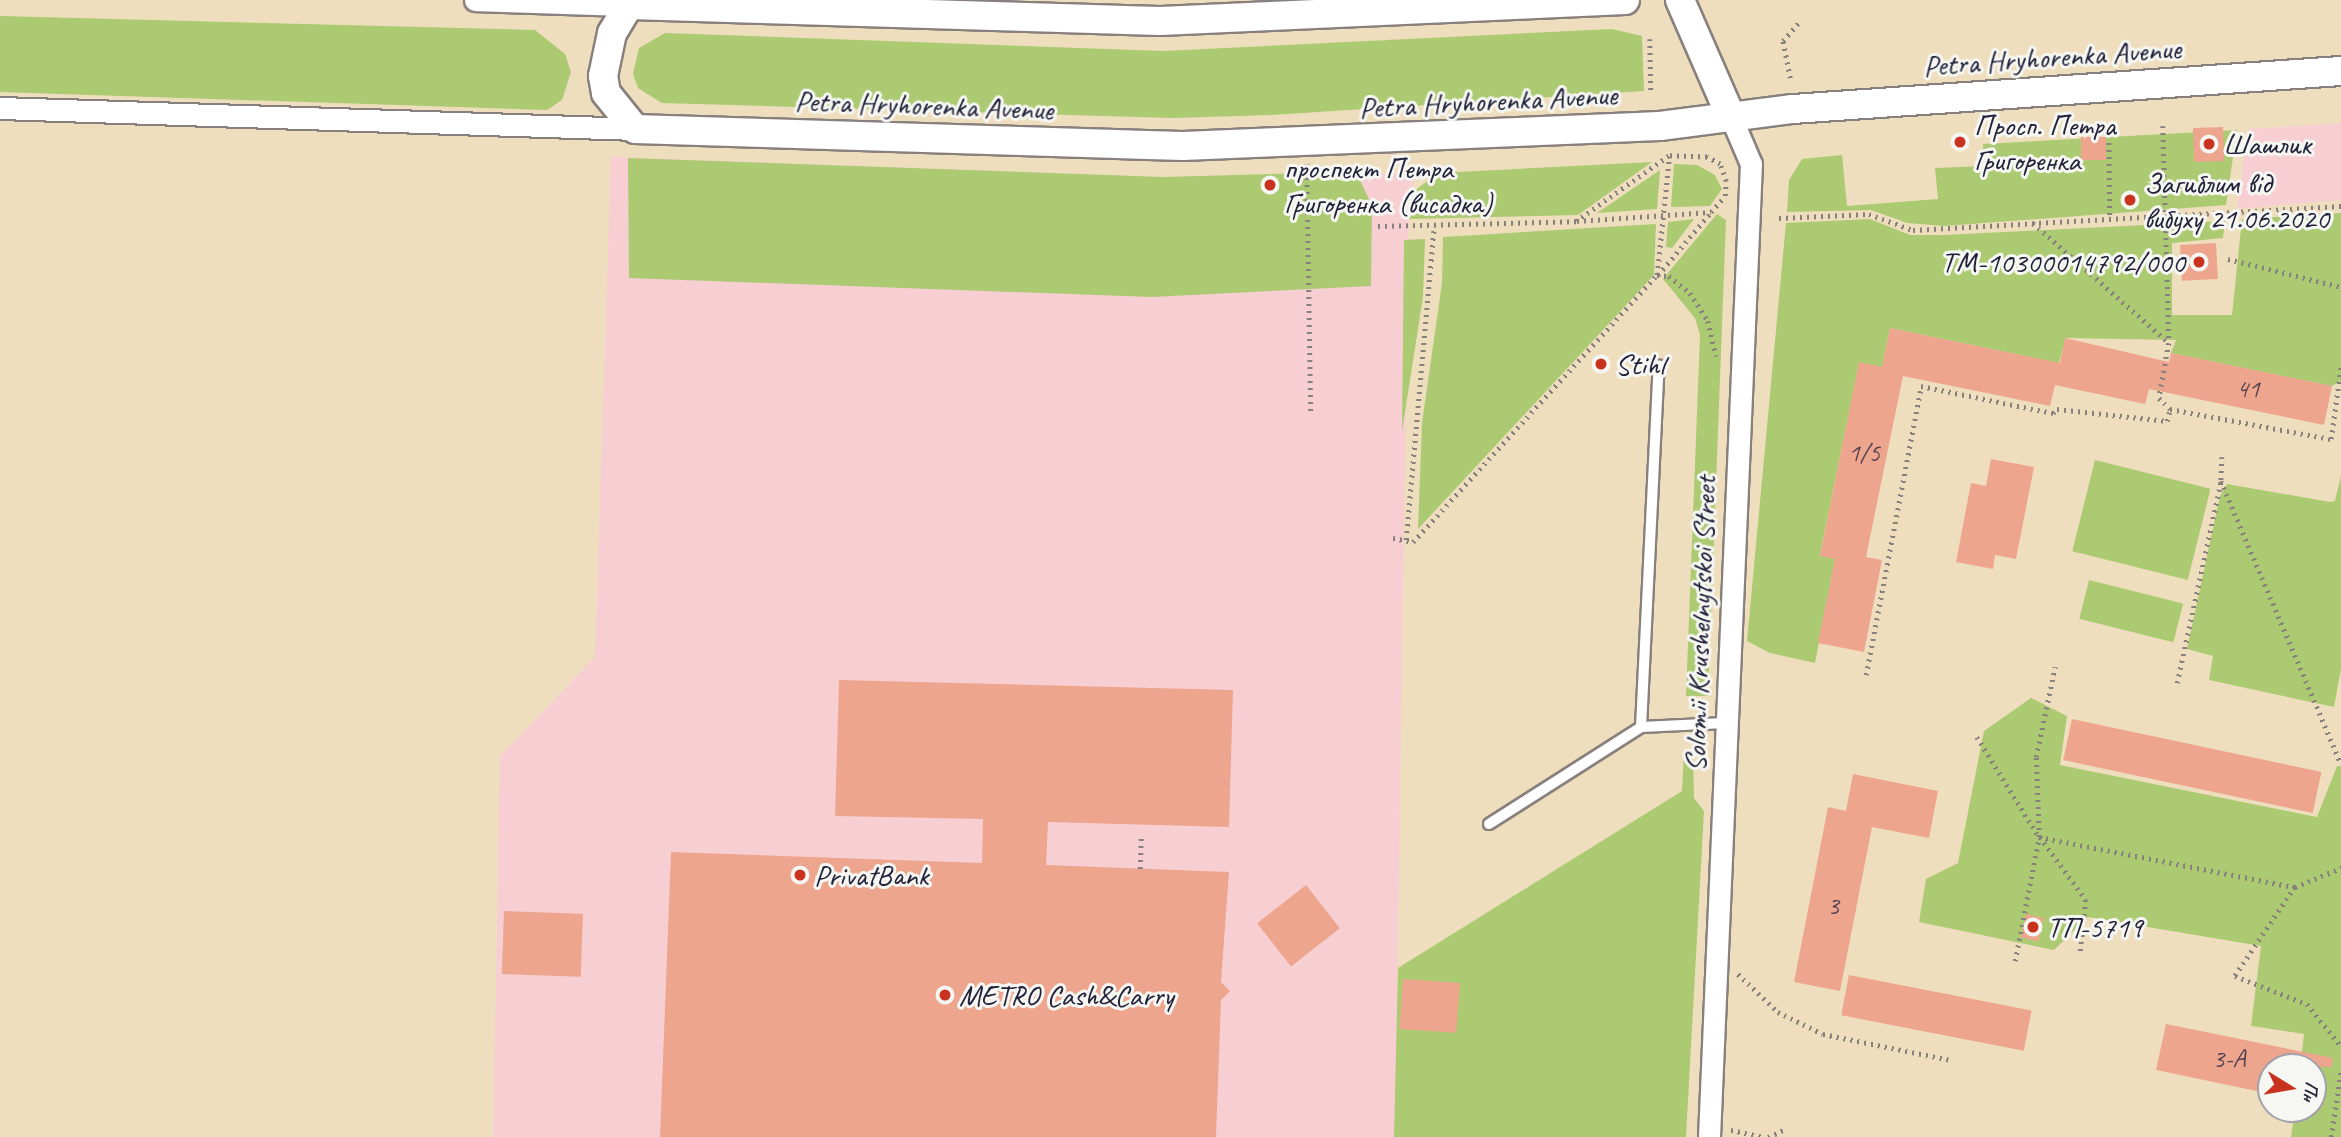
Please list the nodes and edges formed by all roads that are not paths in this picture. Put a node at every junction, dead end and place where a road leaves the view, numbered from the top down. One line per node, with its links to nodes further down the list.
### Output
1 (475, 0): 4 (street)
2 (1625, 0): 4 (street)
3 (1680, 0): 7 (street)
4 (629, 3): 8 (street)
5 (2341, 71): 7 (street, Petra Hryhorenka Avenue)
6 (0, 108): 8 (street)
7 (1731, 117): 8 (street, Petra Hryhorenka Avenue); 10 (street, Solomii Krushelnytskoi Street)
8 (635, 129)
9 (1659, 366): 11 (lane)
10 (1725, 723): 11 (lane); 13 (street, Solomii Krushelnytskoi Street)
11 (1641, 727): 12 (lane)
12 (1489, 824)
13 (1709, 1137)

